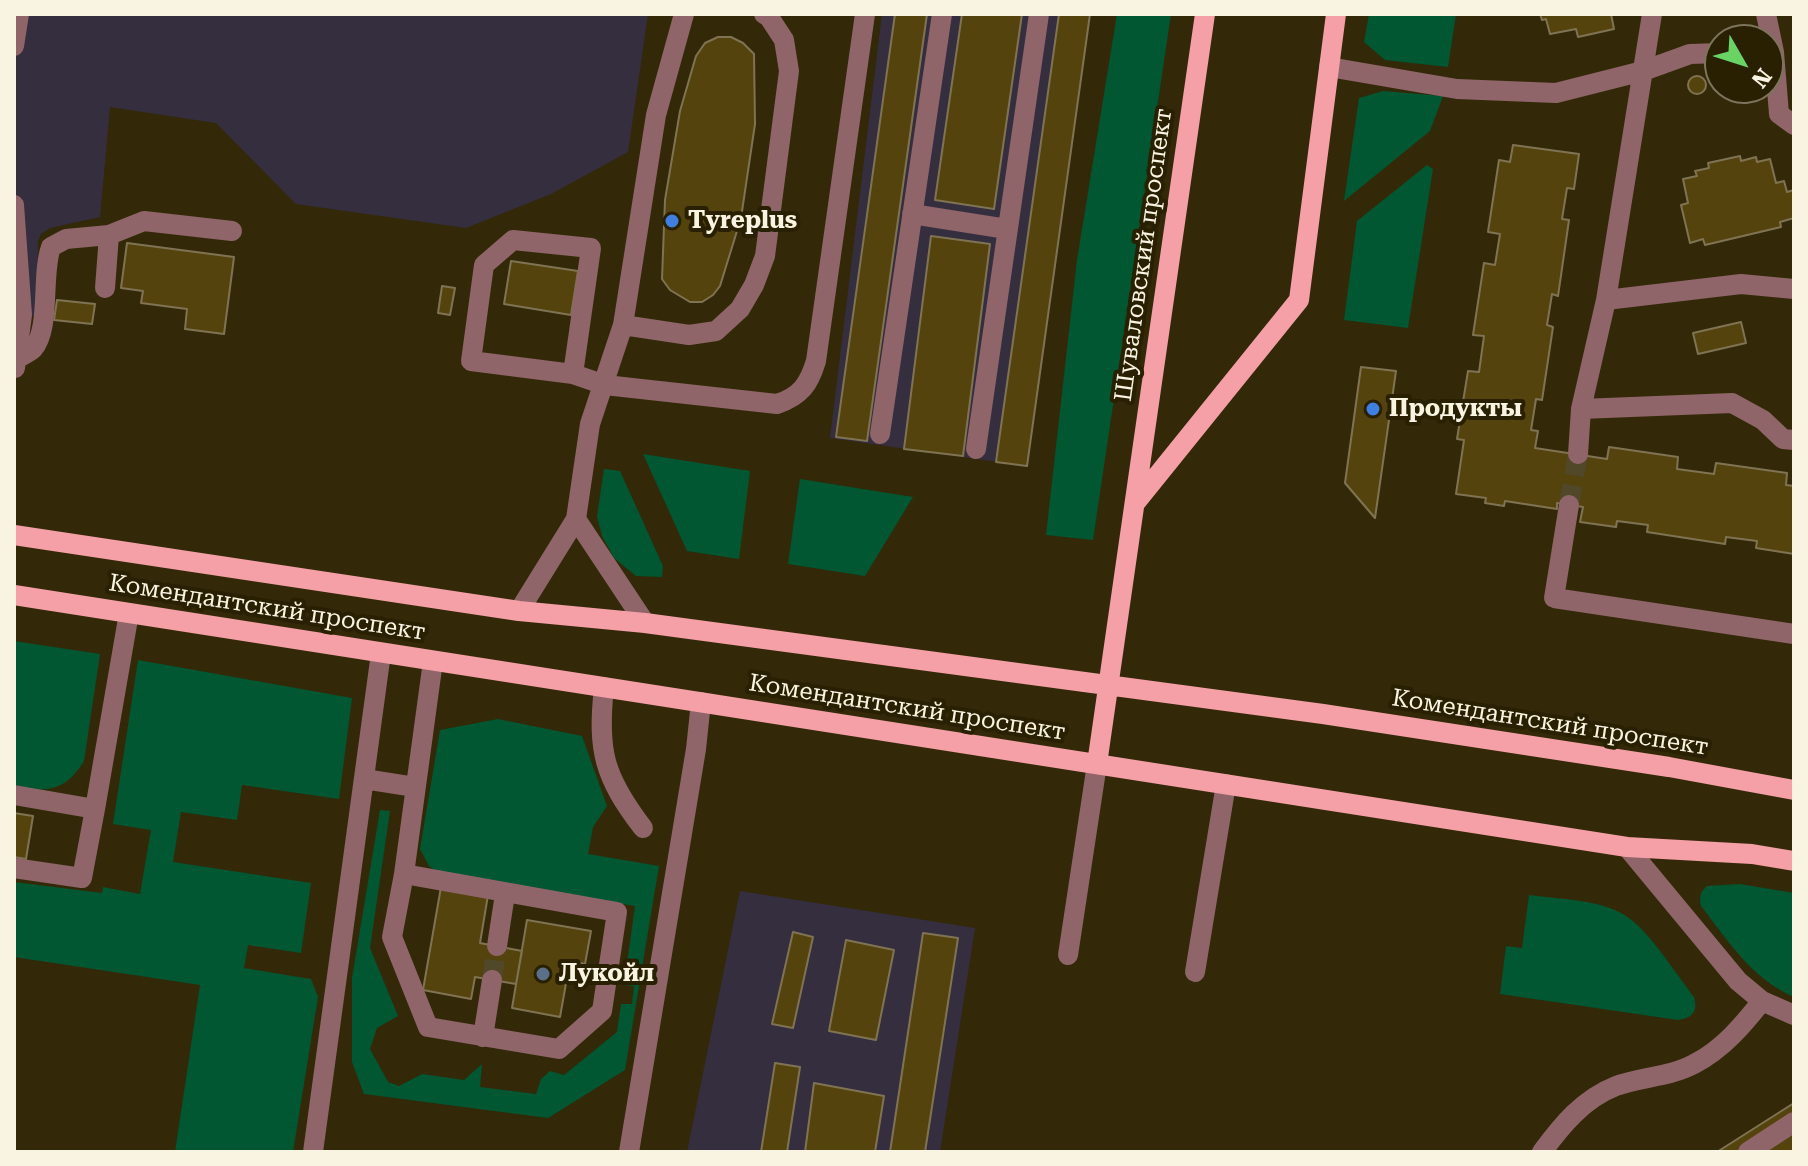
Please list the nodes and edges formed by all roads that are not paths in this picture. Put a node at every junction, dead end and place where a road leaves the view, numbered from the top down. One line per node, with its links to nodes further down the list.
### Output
1 (19, 14): 10 (street)
2 (684, 14): 24 (street)
3 (764, 14): 24 (street)
4 (865, 14): 27 (street)
5 (942, 14): 17 (street)
6 (1039, 14): 18 (street)
7 (1205, 14): 33 (main road, Шуваловский проспект)
8 (1336, 14): 12 (main road)
9 (1652, 14): 13 (street)
10 (14, 46)
11 (1704, 54): 13 (street)
12 (1329, 67): 13 (street); 33 (main road)
13 (1643, 71): 23 (street)
14 (1779, 104): 15 (street)
15 (1794, 125)
16 (14, 205): 25 (street)
17 (912, 214): 18 (street); 29 (street)
18 (1007, 229): 31 (street)
19 (232, 231): 20 (street)
20 (109, 235): 21 (street); 25 (street)
21 (105, 288)
22 (1794, 289): 23 (street)
23 (1606, 300): 28 (street)
24 (623, 325): 27 (street)
25 (15, 365)
26 (573, 374): 26 (street); 27 (street)
27 (605, 385): 35 (street)
28 (1581, 409): 30 (street); 32 (street)
29 (880, 434)
30 (1794, 440)
31 (976, 449)
32 (1578, 454)
33 (1135, 503): 44 (main road, Шуваловский проспект)
34 (1569, 505): 41 (street)
35 (576, 519): 38 (street); 40 (street)
36 (14, 535): 38 (main road, Комендантский проспект)
37 (14, 595): 39 (main road, Комендантский проспект)
38 (519, 611): 40 (main road, Комендантский проспект)
39 (129, 613): 42 (main road, Комендантский проспект); 53 (street)
40 (645, 623): 44 (main road, Комендантский проспект)
41 (1794, 634)
42 (381, 653): 43 (main road, Комендантский проспект); 48 (street)
43 (433, 661): 45 (main road, Комендантский проспект); 50 (street)
44 (1108, 685): 47 (main road, Шуваловский проспект); 51 (main road, Комендантский проспект)
45 (604, 687): 46 (main road, Комендантский проспект); 54 (street)
46 (701, 702): 47 (main road, Комендантский проспект); 69 (street)
47 (1097, 764): 49 (main road, Комендантский проспект); 61 (street, Шуваловский проспект)
48 (364, 779): 50 (street); 68 (street)
49 (1226, 784): 55 (main road, Комендантский проспект); 62 (street)
50 (415, 787): 58 (street)
51 (1794, 790)
52 (14, 795): 53 (street)
53 (95, 809): 57 (street)
54 (643, 828)
55 (1627, 847): 56 (main road, Комендантский проспект); 64 (street)
56 (1794, 861)
57 (14, 868)
58 (404, 874): 59 (street); 66 (street)
59 (505, 894): 60 (street); 66 (street)
60 (497, 946)
61 (1068, 955)
62 (1195, 972)
63 (492, 980): 66 (street)
64 (1762, 1001): 65 (street); 70 (street)
65 (1794, 1015)
66 (483, 1037)
67 (1794, 1122): 71 (street)
68 (313, 1152)
69 (629, 1152)
70 (1542, 1152)
71 (1748, 1152)

